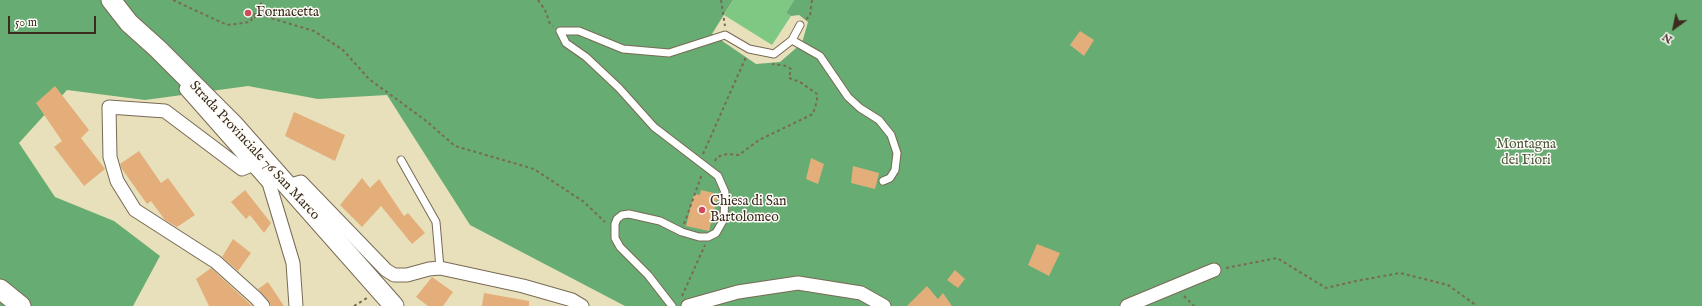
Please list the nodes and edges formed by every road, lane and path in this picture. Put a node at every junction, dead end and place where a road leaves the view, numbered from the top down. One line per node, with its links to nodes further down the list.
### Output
1 (111, 0): 12 (street, Strada Provinciale 76 San Marco)
2 (173, 0): 7 (path)
3 (263, 0): 7 (path)
4 (538, 0): 9 (path)
5 (721, 0): 10 (path)
6 (812, 0): 8 (path)
7 (254, 17): 20 (path)
8 (800, 25): 11 (lane)
9 (560, 32): 10 (lane); 17 (lane)
10 (725, 35): 13 (lane)
11 (792, 40): 14 (lane); 18 (lane)
12 (158, 48): 16 (street); 19 (street, Strada Provinciale 76 San Marco)
13 (749, 49): 14 (lane); 17 (path)
14 (770, 53): 17 (path)
15 (401, 160): 23 (lane)
16 (253, 164): 28 (street); 29 (street)
17 (709, 170): 21 (path); 22 (lane)
18 (883, 180)
19 (288, 186): 23 (street); 30 (street, Strada Provinciale 76 San Marco)
20 (614, 230): 21 (lane); 32 (lane)
21 (682, 232): 22 (lane)
22 (708, 237): 26 (path)
23 (440, 268): 31 (street)
24 (1214, 270): 34 (street); 35 (path)
25 (0, 289): 27 (street)
26 (684, 303): 33 (street)
27 (21, 306)
28 (263, 306)
29 (296, 306)
30 (394, 306)
31 (582, 306)
32 (672, 306)
33 (884, 306)
34 (1127, 306)
35 (1477, 306)

